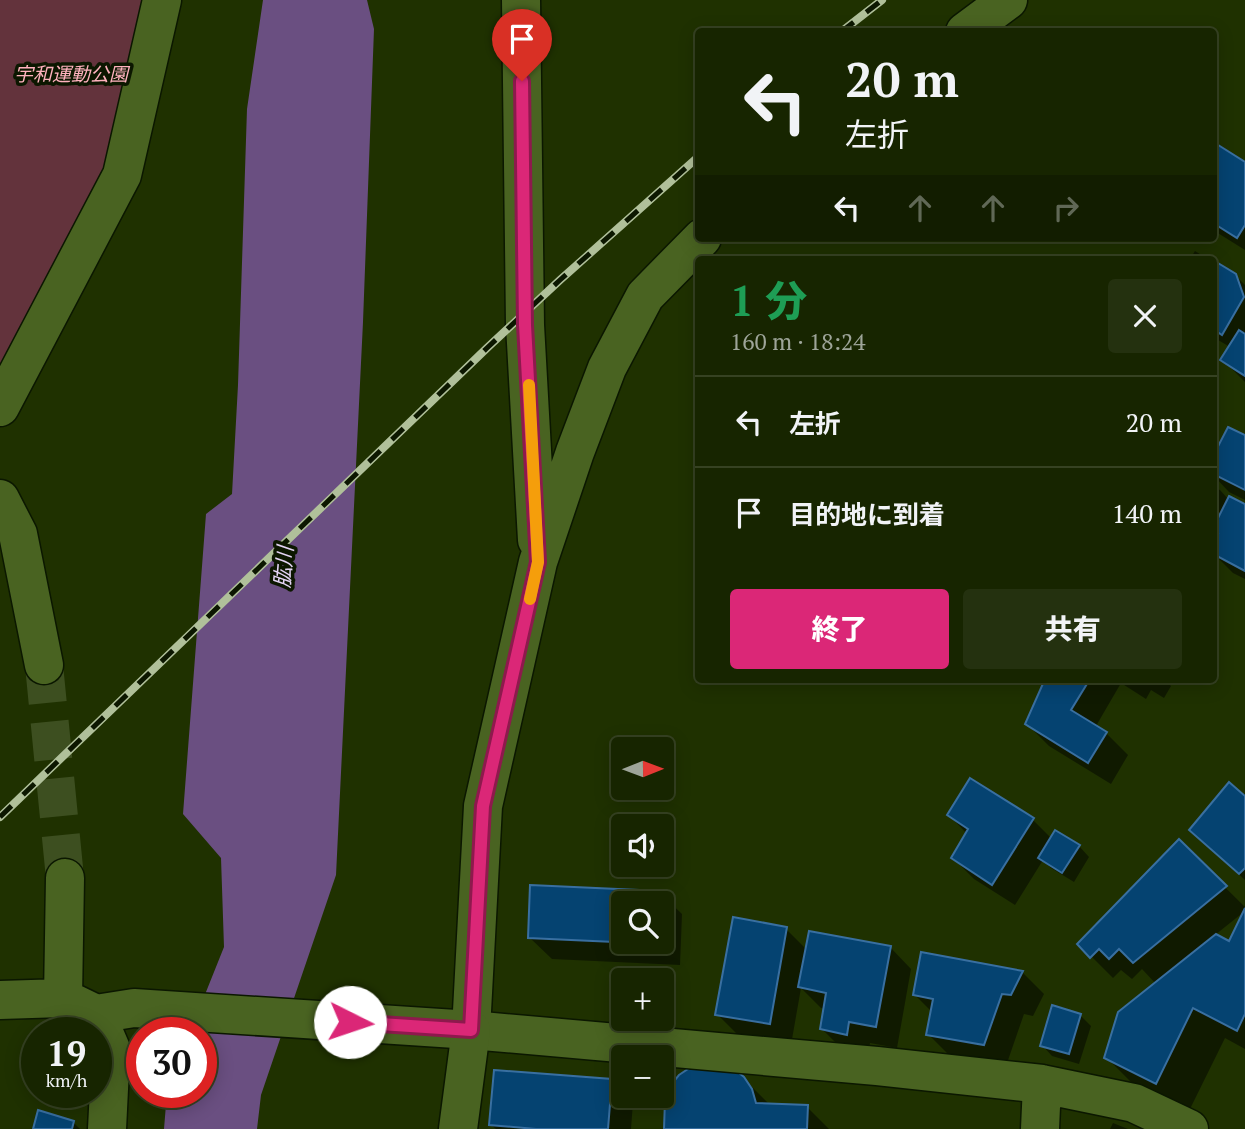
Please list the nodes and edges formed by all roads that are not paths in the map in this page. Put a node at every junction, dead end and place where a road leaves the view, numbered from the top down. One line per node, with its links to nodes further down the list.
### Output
1 (162, 0): 6 (street)
2 (521, 0): 8 (street)
3 (1008, 0): 4 (street)
4 (970, 28)
5 (698, 242): 8 (street)
6 (0, 407)
7 (0, 499): 9 (street)
8 (538, 562): 13 (street)
9 (44, 665)
10 (65, 878): 12 (street)
11 (0, 1000): 12 (street)
12 (80, 1006): 13 (street); 15 (street)
13 (471, 1030): 14 (street); 16 (street)
14 (1042, 1084): 17 (street); 18 (street)
15 (107, 1129)
16 (458, 1129)
17 (1040, 1129)
18 (1189, 1129)

